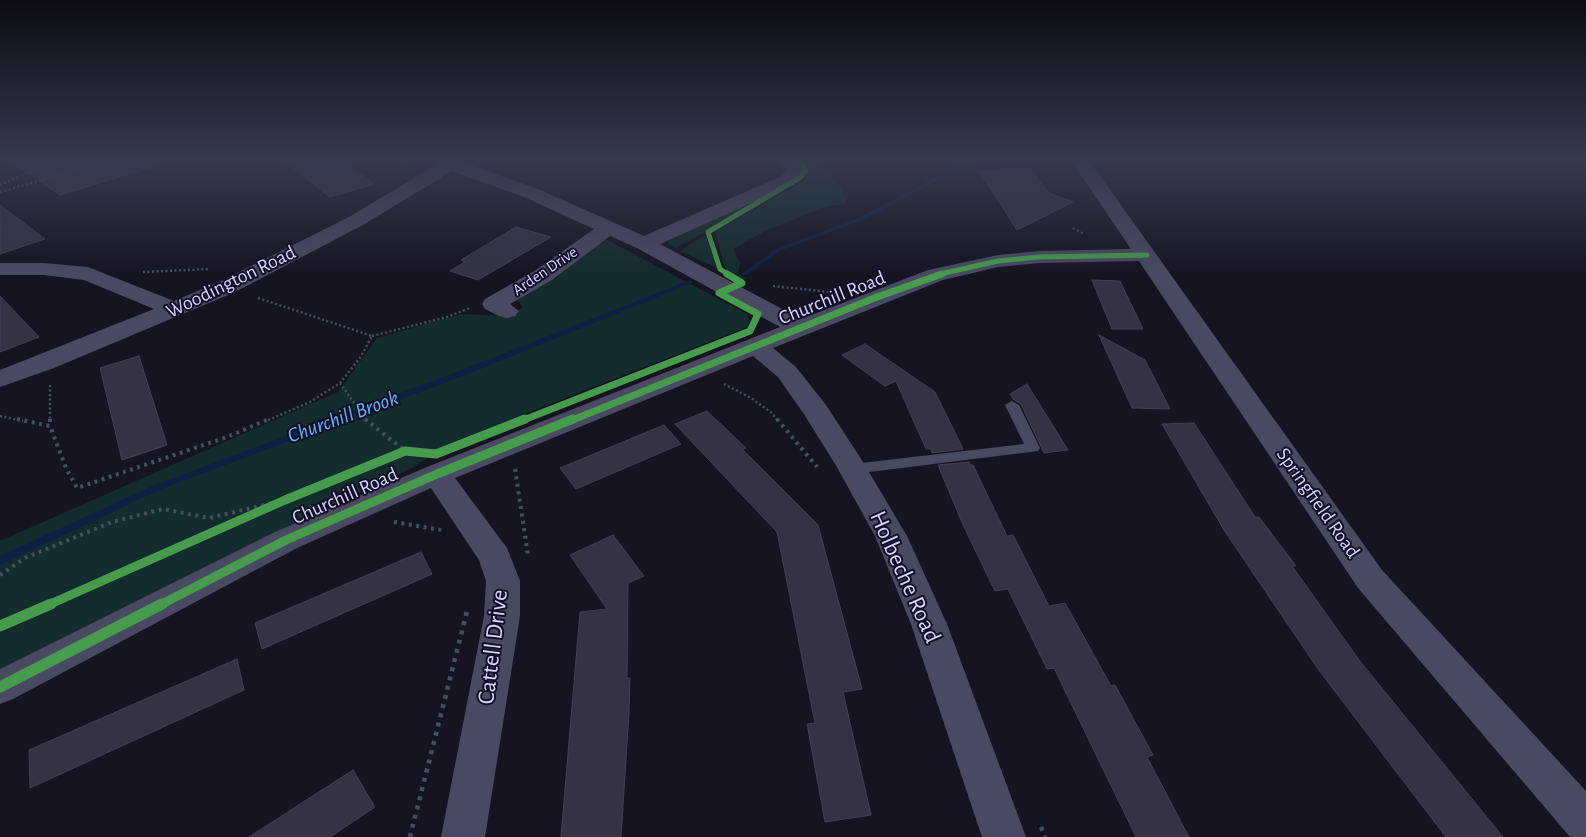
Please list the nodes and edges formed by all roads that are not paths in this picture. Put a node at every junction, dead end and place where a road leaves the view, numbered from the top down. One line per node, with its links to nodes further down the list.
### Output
1 (392, 198): 10 (street, Woodington Road)
2 (542, 198): 5 (street)
3 (747, 198): 6 (street)
4 (1106, 198): 7 (street, Springfield Road)
5 (608, 228): 6 (street); 9 (street, Arden Drive)
6 (644, 244): 11 (street)
7 (1148, 255): 11 (street, Churchill Road); 18 (street, Springfield Road)
8 (0, 269): 10 (street)
9 (500, 308)
10 (176, 310): 13 (street, Woodington Road)
11 (799, 328): 12 (street, Churchill Road)
12 (756, 346): 15 (street, Churchill Road); 16 (street, Holbeche Road)
13 (0, 378)
14 (1012, 405): 16 (lane)
15 (418, 459): 17 (street, Churchill Road); 19 (street, Cattell Drive)
16 (853, 469): 20 (street, Holbeche Road)
17 (0, 687)
18 (1586, 823)
19 (462, 837)
20 (1004, 837)

